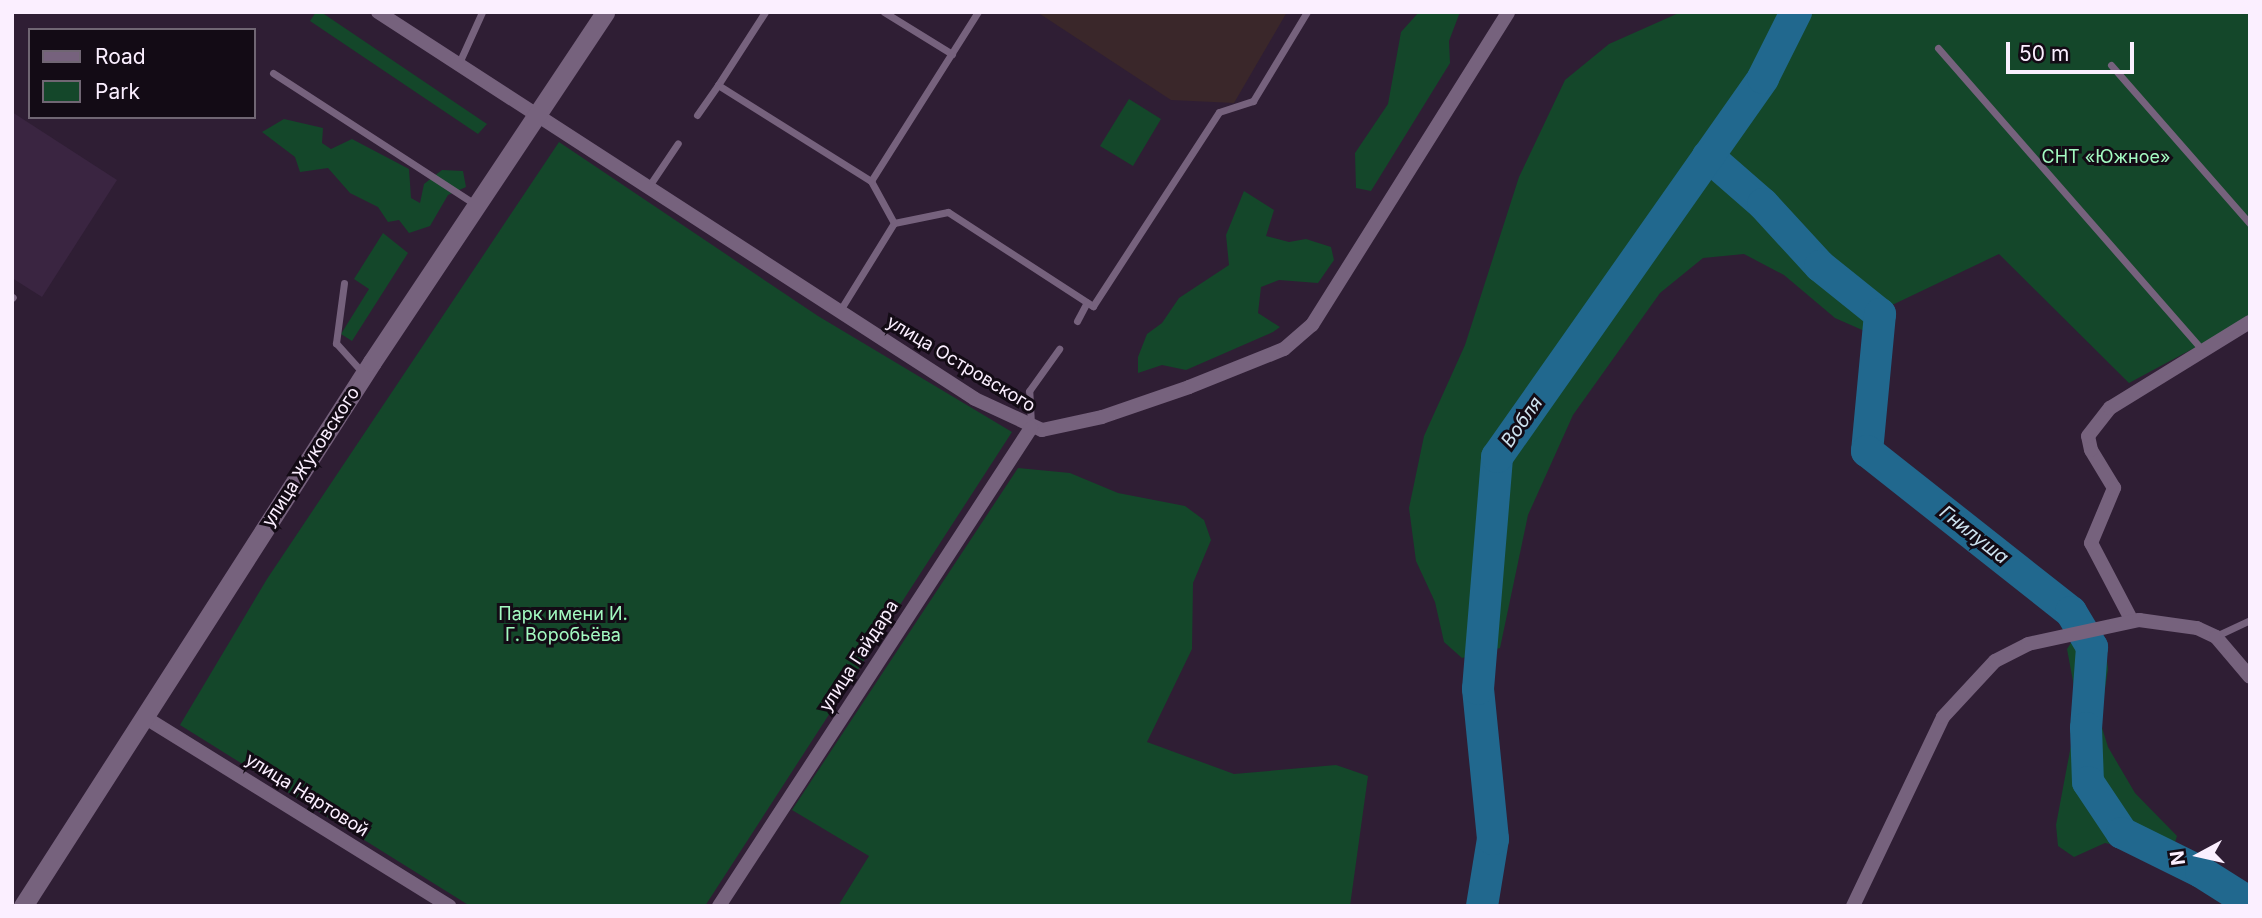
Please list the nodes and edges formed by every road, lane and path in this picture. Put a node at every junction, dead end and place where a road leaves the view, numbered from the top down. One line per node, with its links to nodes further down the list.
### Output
1 (378, 12): 11 (street, улица Островского)
2 (482, 12): 11 (lane)
3 (605, 12): 16 (street, улица Жуковского)
4 (765, 12): 14 (lane)
5 (884, 12): 10 (lane)
6 (978, 12): 10 (lane)
7 (1307, 12): 24 (lane)
8 (1508, 12): 31 (street, улица Островского)
9 (1938, 48): 29 (lane)
10 (952, 54): 18 (lane)
11 (459, 63): 16 (street, улица Островского)
12 (2111, 65): 22 (lane)
13 (273, 74): 20 (lane)
14 (718, 85): 15 (lane); 18 (lane)
15 (697, 115)
16 (537, 118): 19 (street, улица Островского); 20 (street, улица Жуковского)
17 (678, 143): 19 (lane)
18 (871, 181): 21 (lane)
19 (647, 190): 25 (street, улица Островского)
20 (478, 205): 30 (street, улица Жуковского)
21 (894, 223): 24 (lane); 25 (lane)
22 (2250, 224)
23 (344, 283): 30 (lane)
24 (1087, 302): 26 (lane)
25 (839, 312): 31 (street, улица Островского)
26 (1077, 321)
27 (2250, 322): 29 (street)
28 (1059, 349): 31 (lane)
29 (2203, 351): 33 (street)
30 (365, 374): 36 (street, улица Жуковского)
31 (1031, 428): 39 (street, улица Гайдара)
32 (2250, 620): 34 (lane)
33 (2132, 621): 34 (street); 40 (street)
34 (2216, 637): 35 (street)
35 (2250, 677)
36 (146, 718): 37 (street, улица Жуковского); 38 (street, улица Нартовой)
37 (23, 906)
38 (449, 906)
39 (719, 906)
40 (1853, 906)

